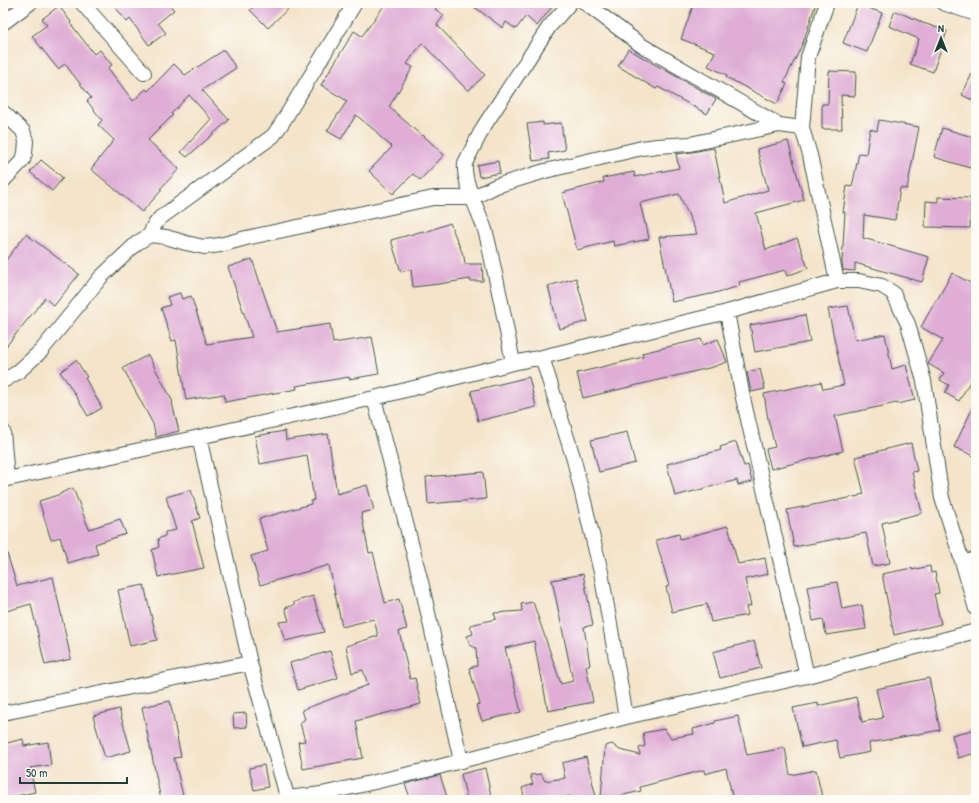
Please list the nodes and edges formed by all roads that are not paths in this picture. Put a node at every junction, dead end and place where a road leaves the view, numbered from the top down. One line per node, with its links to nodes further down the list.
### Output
1 (30, 3): 9 (street)
2 (82, 3): 10 (street)
3 (355, 3): 16 (street)
4 (570, 3): 15 (street)
5 (585, 3): 12 (street)
6 (827, 3): 13 (street)
7 (943, 3): 8 (street)
8 (976, 14)
9 (3, 23)
10 (144, 73)
11 (3, 112): 14 (street)
12 (779, 125): 13 (street); 15 (street)
13 (802, 128): 17 (street)
14 (3, 181)
15 (472, 198): 16 (street); 20 (street)
16 (150, 235): 21 (street)
17 (837, 281): 18 (street); 26 (street)
18 (727, 312): 19 (street); 30 (street)
19 (542, 357): 20 (street); 32 (street)
20 (513, 363): 22 (street)
21 (3, 381)
22 (374, 398): 24 (street); 33 (street)
23 (3, 431): 25 (street)
24 (199, 437): 25 (street); 29 (street)
25 (5, 479)
26 (970, 561): 27 (street)
27 (976, 609)
28 (976, 631): 30 (street)
29 (250, 663): 31 (street); 34 (street)
30 (807, 676): 32 (street)
31 (3, 712)
32 (626, 717): 33 (street)
33 (461, 761): 34 (street)
34 (287, 799)

